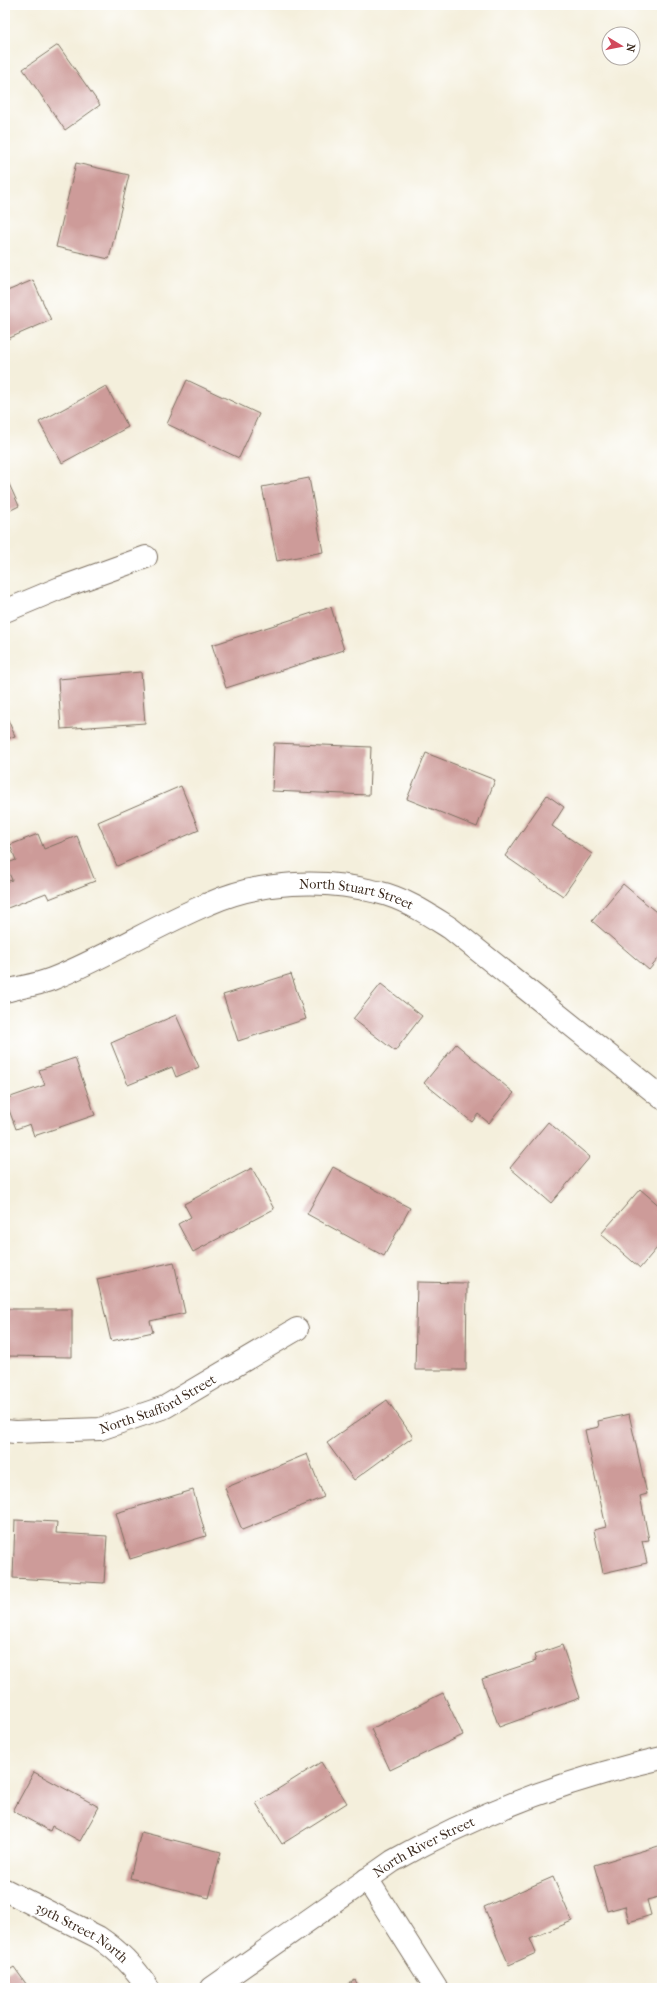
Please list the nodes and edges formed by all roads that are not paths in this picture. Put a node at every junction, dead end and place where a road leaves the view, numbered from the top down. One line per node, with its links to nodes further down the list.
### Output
1 (146, 557): 2 (street)
2 (5, 611)
3 (5, 991): 4 (street, North Stuart Street)
4 (662, 1098)
5 (297, 1329): 6 (street, North Stafford Street)
6 (5, 1431)
7 (662, 1758): 8 (street, North River Street)
8 (367, 1879): 11 (street, North River Street); 12 (street)
9 (5, 1890): 10 (street, 39th Street North)
10 (148, 1988)
11 (212, 1988)
12 (436, 1988)

